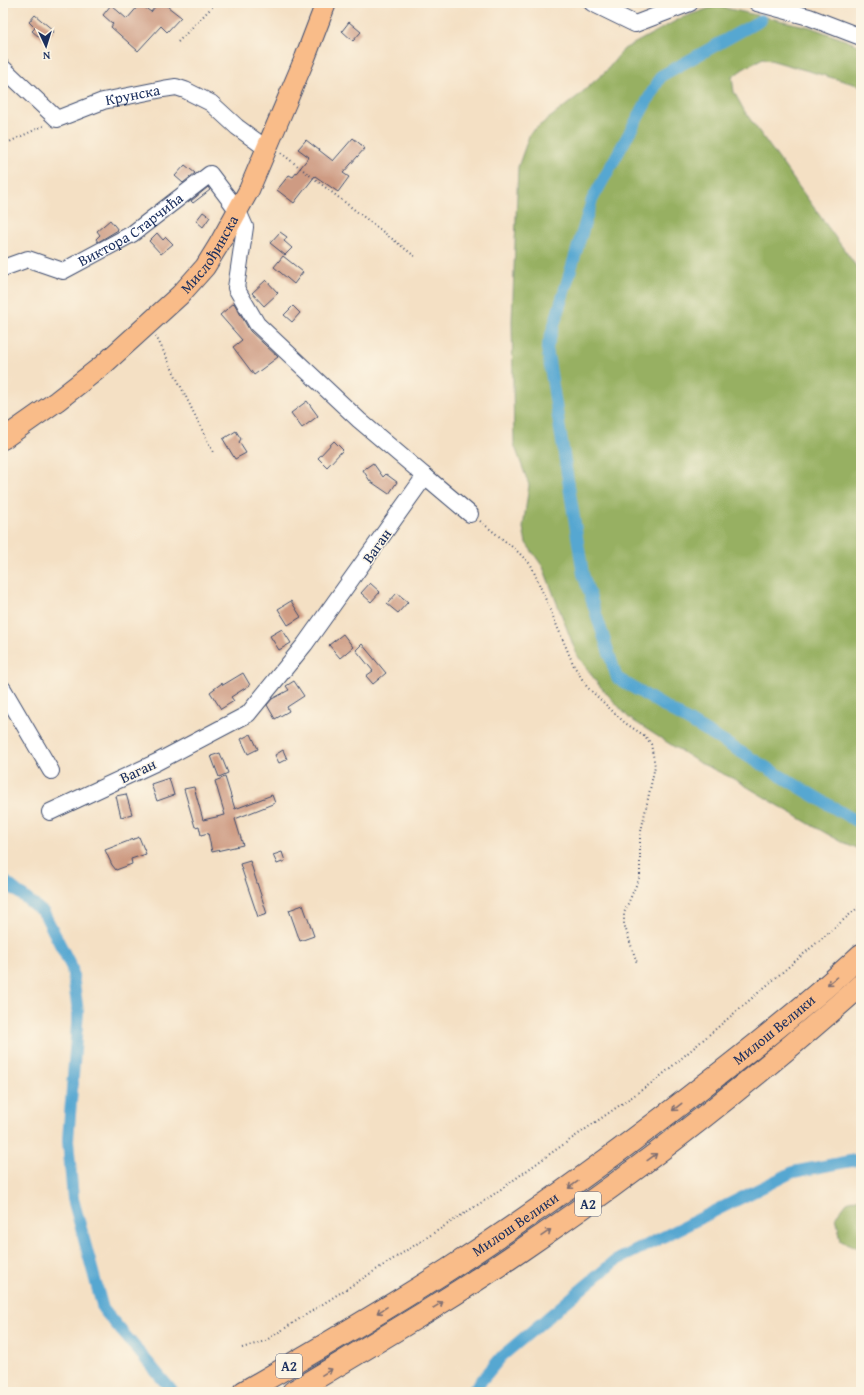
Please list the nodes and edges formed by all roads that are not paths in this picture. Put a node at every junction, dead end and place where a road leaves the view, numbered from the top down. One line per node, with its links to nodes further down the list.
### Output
1 (326, 3): 7 (main road, Мислођинска)
2 (592, 3): 3 (street)
3 (690, 3)
4 (757, 3): 5 (street)
5 (861, 37)
6 (3, 68): 7 (street, Крунска)
7 (268, 147): 8 (main road, Мислођинска)
8 (238, 211): 9 (street, Виктора Старчића); 10 (main road, Мислођинска); 11 (street)
9 (3, 268)
10 (3, 439)
11 (426, 476): 12 (street); 15 (street, Ваган)
12 (470, 514)
13 (3, 689): 14 (street)
14 (51, 771)
15 (50, 812)
16 (861, 955): 18 (highway, Милош Велики / A2, one-way to 18)
17 (861, 985): 19 (highway, Милош Велики / A2, one-way to 17)
18 (244, 1392)
19 (293, 1392)

